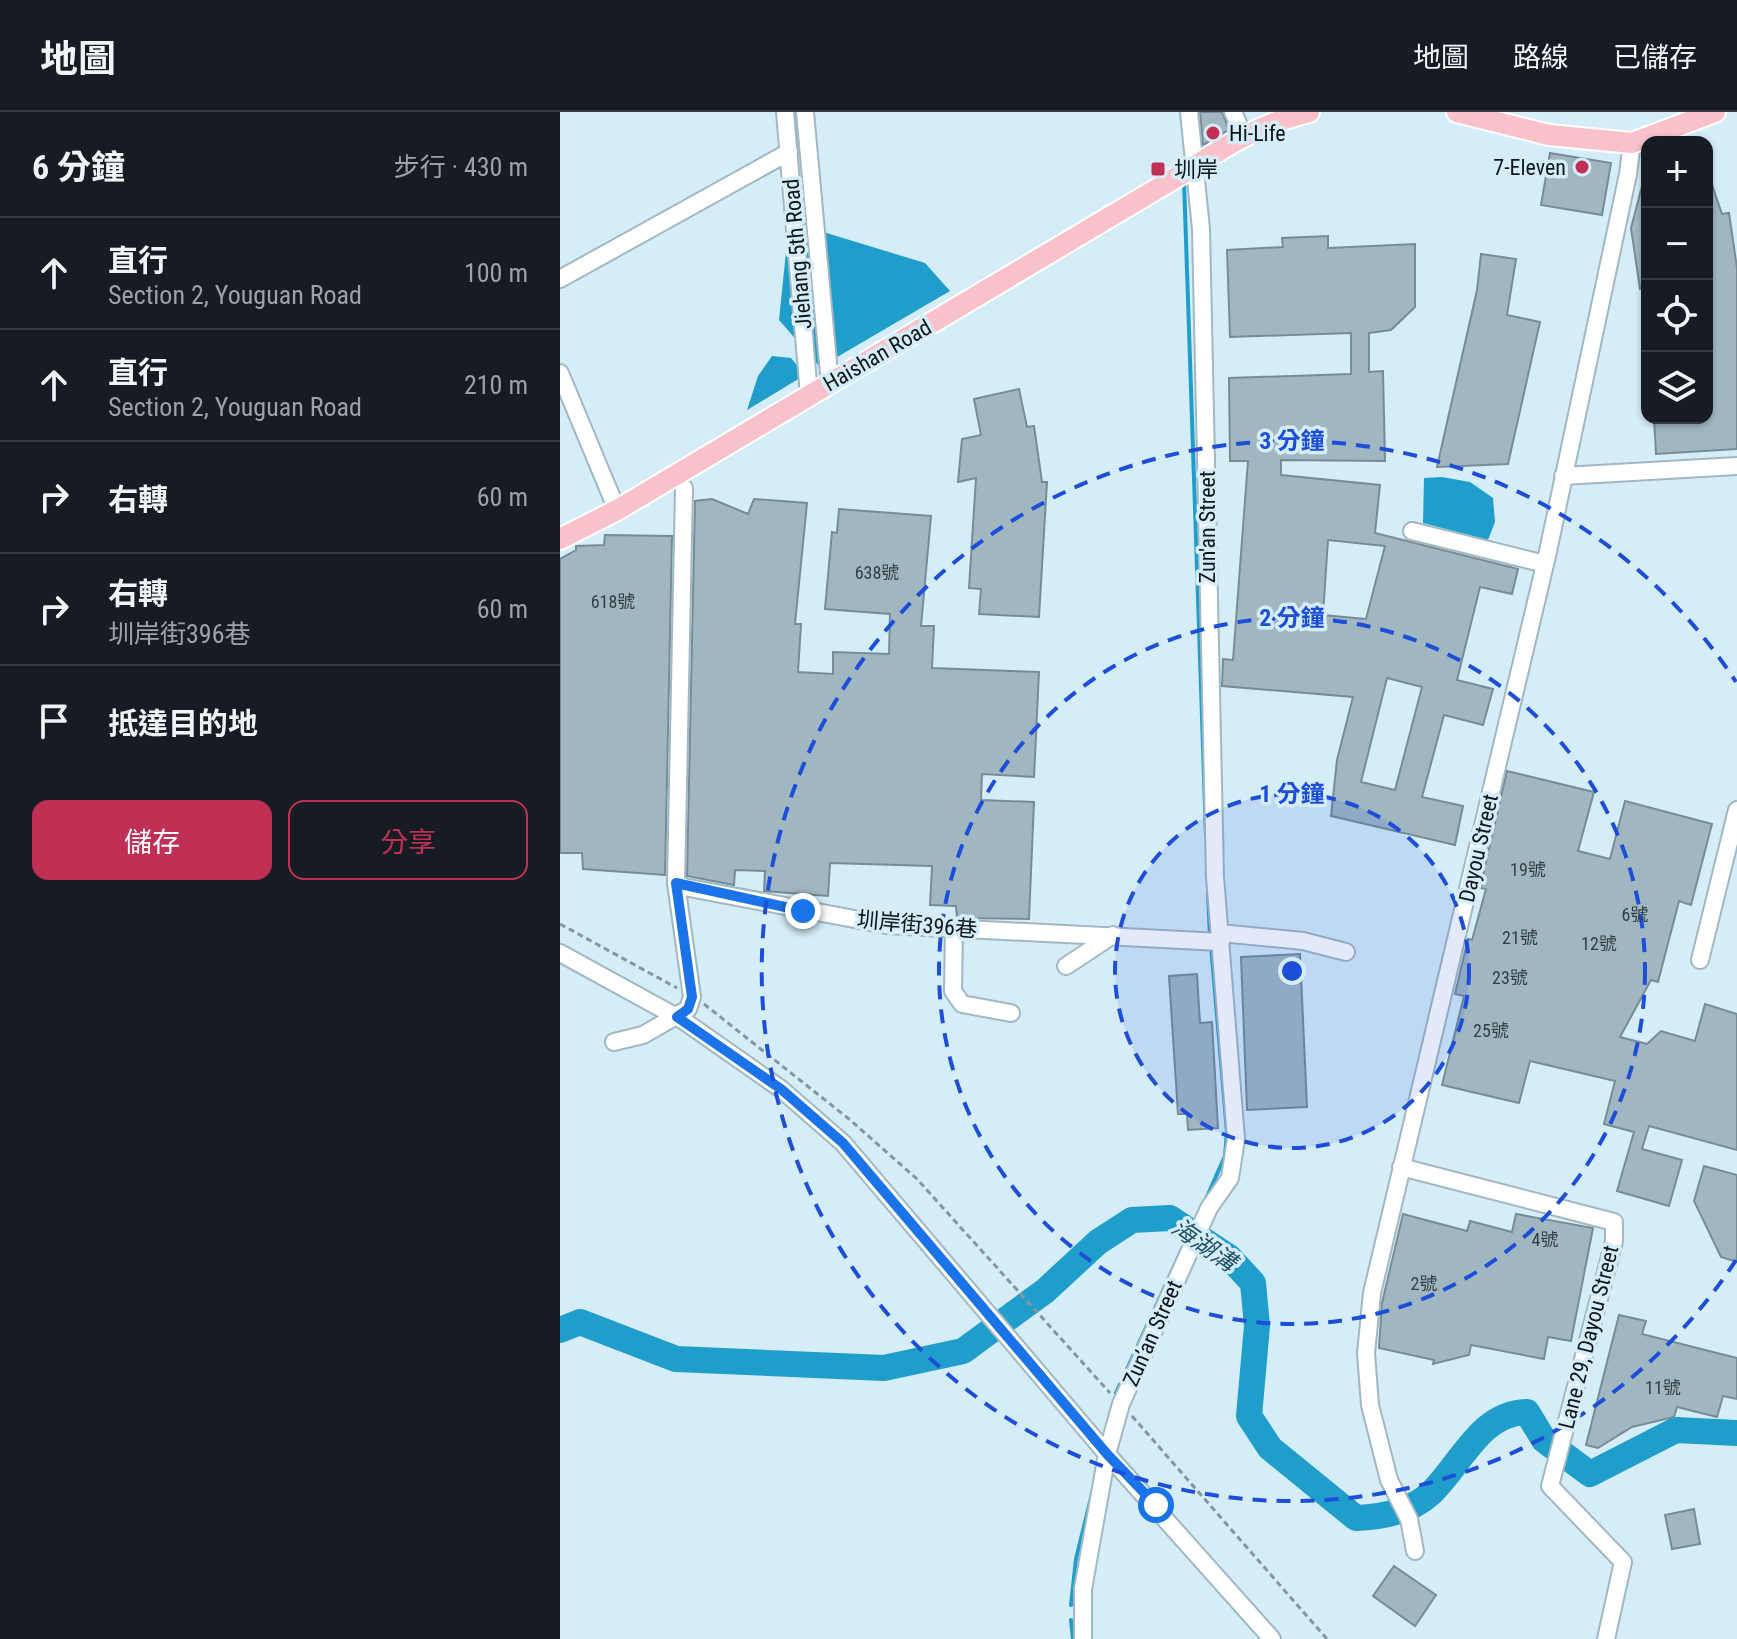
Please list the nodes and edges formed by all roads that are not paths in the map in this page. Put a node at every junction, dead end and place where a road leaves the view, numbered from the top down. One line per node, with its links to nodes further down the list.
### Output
1 (785, 112): 10 (street, Jiehang 5th Road)
2 (805, 112): 14 (street, Jiehang 5th Road)
3 (1189, 112): 11 (street, Zun'an Street)
4 (1233, 112): 8 (street)
5 (1309, 112): 8 (main road, Haishan Road)
6 (1457, 112): 9 (main road)
7 (1715, 112): 9 (main road)
8 (1243, 134): 11 (main road, Haishan Road)
9 (1632, 143): 18 (street, Dayou Street)
10 (789, 152): 12 (street); 15 (street, Jiehang 5th Road)
11 (1192, 168): 14 (main road, Haishan Road); 28 (street, Zun'an Street)
12 (560, 279)
13 (560, 373): 16 (street)
14 (830, 384): 15 (main road, Haishan Road)
15 (809, 395): 20 (main road, Haishan Road)
16 (566, 404): 20 (street)
17 (1737, 466): 18 (street)
18 (1563, 476): 23 (street, Dayou Street)
19 (684, 488): 25 (street)
20 (617, 510): 22 (main road, Haishan Road)
21 (1412, 531): 23 (street)
22 (560, 539)
23 (1545, 564): 36 (street, Dayou Street)
24 (1737, 810): 31 (street)
25 (676, 883): 26 (street, 圳岸街396巷); 34 (street)
26 (954, 928): 27 (street, 圳岸街396巷); 33 (street)
27 (1113, 935): 28 (street, 圳岸街396巷); 32 (street)
28 (1220, 939): 29 (street, 圳岸街396巷); 37 (street, Zun’an Street)
29 (1346, 952)
30 (560, 953): 34 (street)
31 (1700, 960)
32 (1066, 966)
33 (1011, 1013)
34 (677, 1017): 35 (street); 37 (street)
35 (614, 1042)
36 (1401, 1167): 38 (street, Dayou Street); 41 (street, Lane 29, Dayou Street)
37 (1107, 1454): 39 (street, Zun’an Street); 40 (street)
38 (1415, 1551)
39 (1083, 1639)
40 (1272, 1639)
41 (1606, 1639)

